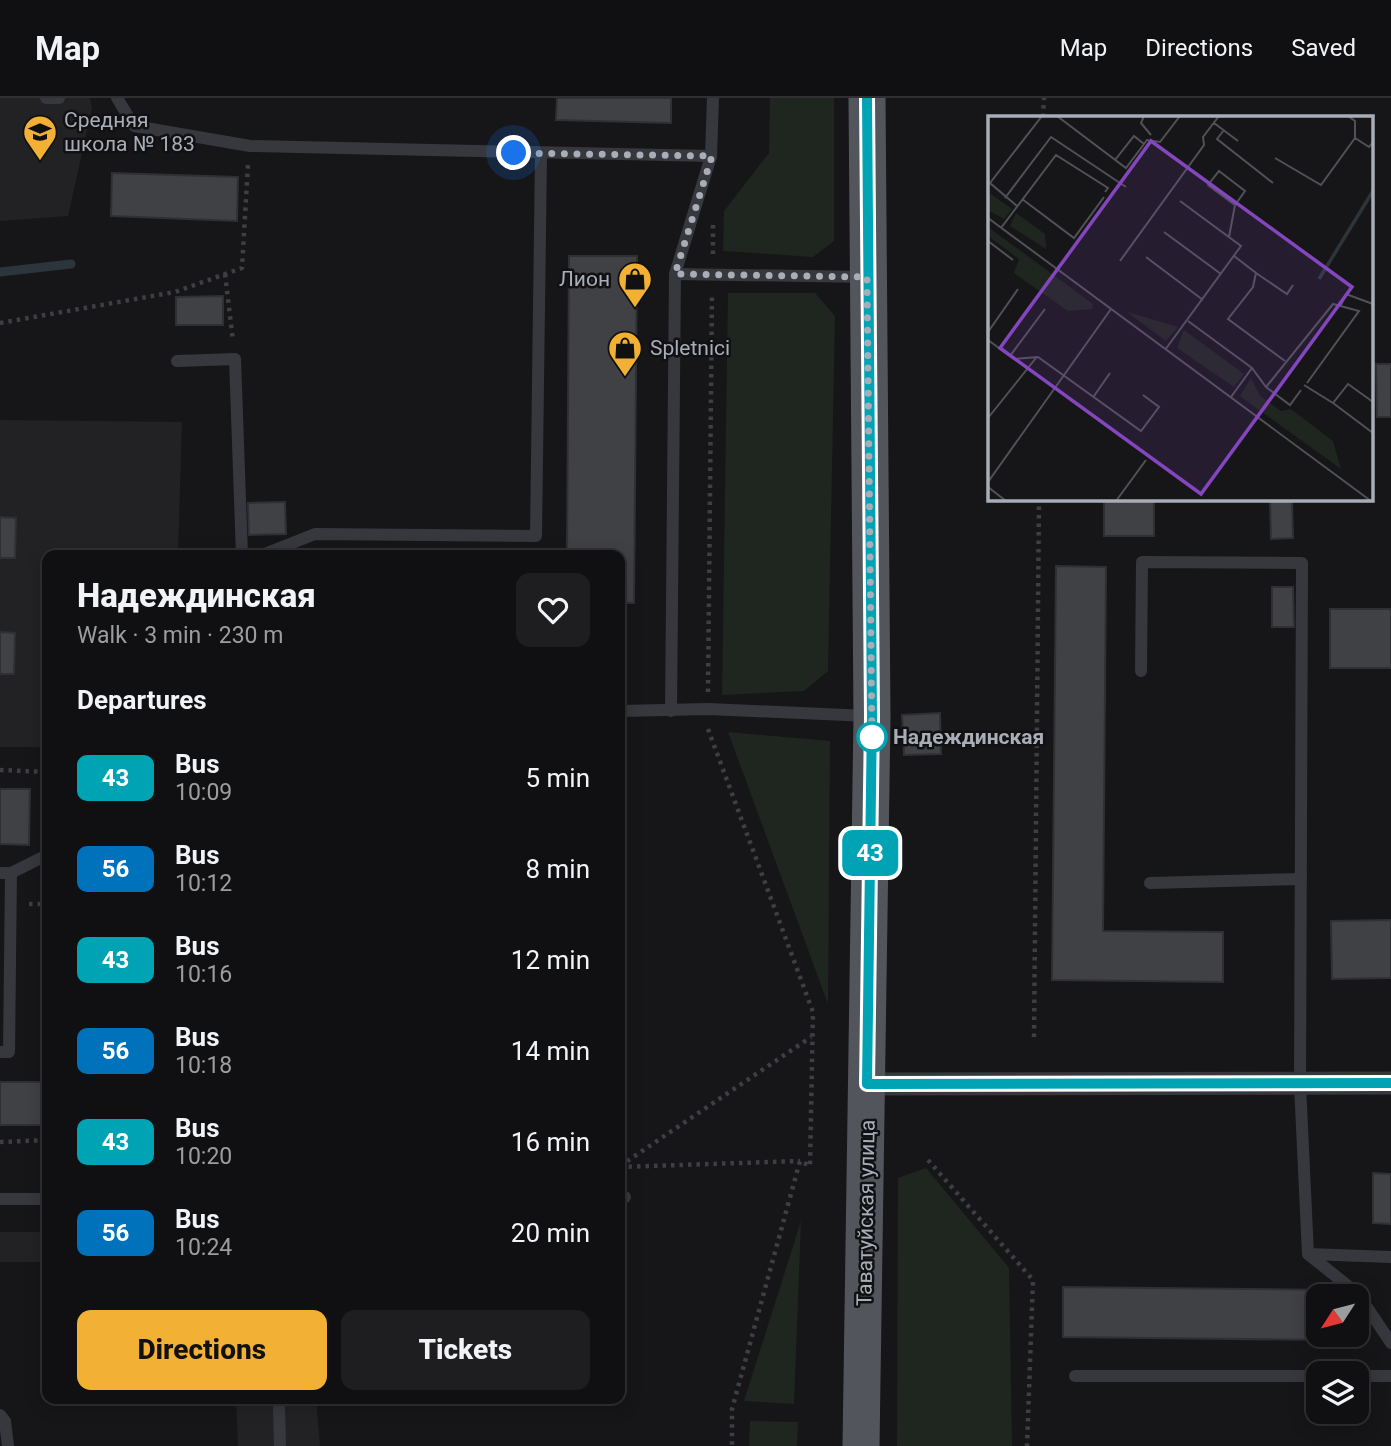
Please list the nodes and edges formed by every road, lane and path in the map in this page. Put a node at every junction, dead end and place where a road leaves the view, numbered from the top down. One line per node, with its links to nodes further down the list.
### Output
1 (46, 98): 2 (lane)
2 (59, 98)
3 (117, 98): 8 (lane)
4 (713, 98): 10 (lane)
5 (867, 98): 15 (main road, Таватуйская улица)
6 (1044, 98): 7 (path)
7 (1044, 116)
8 (250, 146): 9 (lane); 12 (path)
9 (541, 153): 10 (lane); 21 (lane)
10 (712, 156): 13 (lane)
11 (713, 215): 14 (path)
12 (225, 274): 16 (path); 17 (path)
13 (675, 274): 14 (lane); 25 (lane)
14 (713, 274): 15 (lane); 23 (path)
15 (867, 277): 26 (main road, Таватуйская улица)
16 (0, 323)
17 (235, 359): 18 (lane); 20 (lane)
18 (177, 361)
19 (1039, 500): 34 (path)
20 (242, 550)
21 (275, 550)
22 (1141, 671): 31 (lane)
23 (708, 709): 25 (lane); 26 (lane); 33 (path)
24 (625, 711): 25 (lane)
25 (671, 711)
26 (872, 717): 37 (main road, Таватуйская улица)
27 (0, 770): 28 (path)
28 (42, 772)
29 (42, 857): 30 (lane)
30 (5, 873): 35 (lane)
31 (1301, 879): 32 (lane); 38 (lane)
32 (1150, 883)
33 (812, 1037): 42 (path); 43 (path)
34 (1034, 1037)
35 (0, 1052)
36 (1391, 1083): 38 (street)
37 (867, 1084): 38 (street); 59 (main road, Таватуйская улица)
38 (1300, 1085): 47 (lane)
39 (42, 1140): 40 (path)
40 (0, 1142)
41 (928, 1160): 60 (path)
42 (800, 1161): 44 (path); 58 (path)
43 (625, 1163)
44 (625, 1166)
45 (0, 1199): 46 (lane)
46 (42, 1199)
47 (1308, 1254): 48 (lane); 49 (lane)
48 (1391, 1257)
49 (1391, 1343)
50 (1306, 1376): 53 (lane)
51 (1369, 1376): 52 (lane)
52 (1391, 1376)
53 (1075, 1377)
54 (279, 1408): 57 (lane)
55 (0, 1415): 56 (lane)
56 (8, 1446)
57 (281, 1446)
58 (732, 1446)
59 (861, 1446)
60 (1027, 1446)

